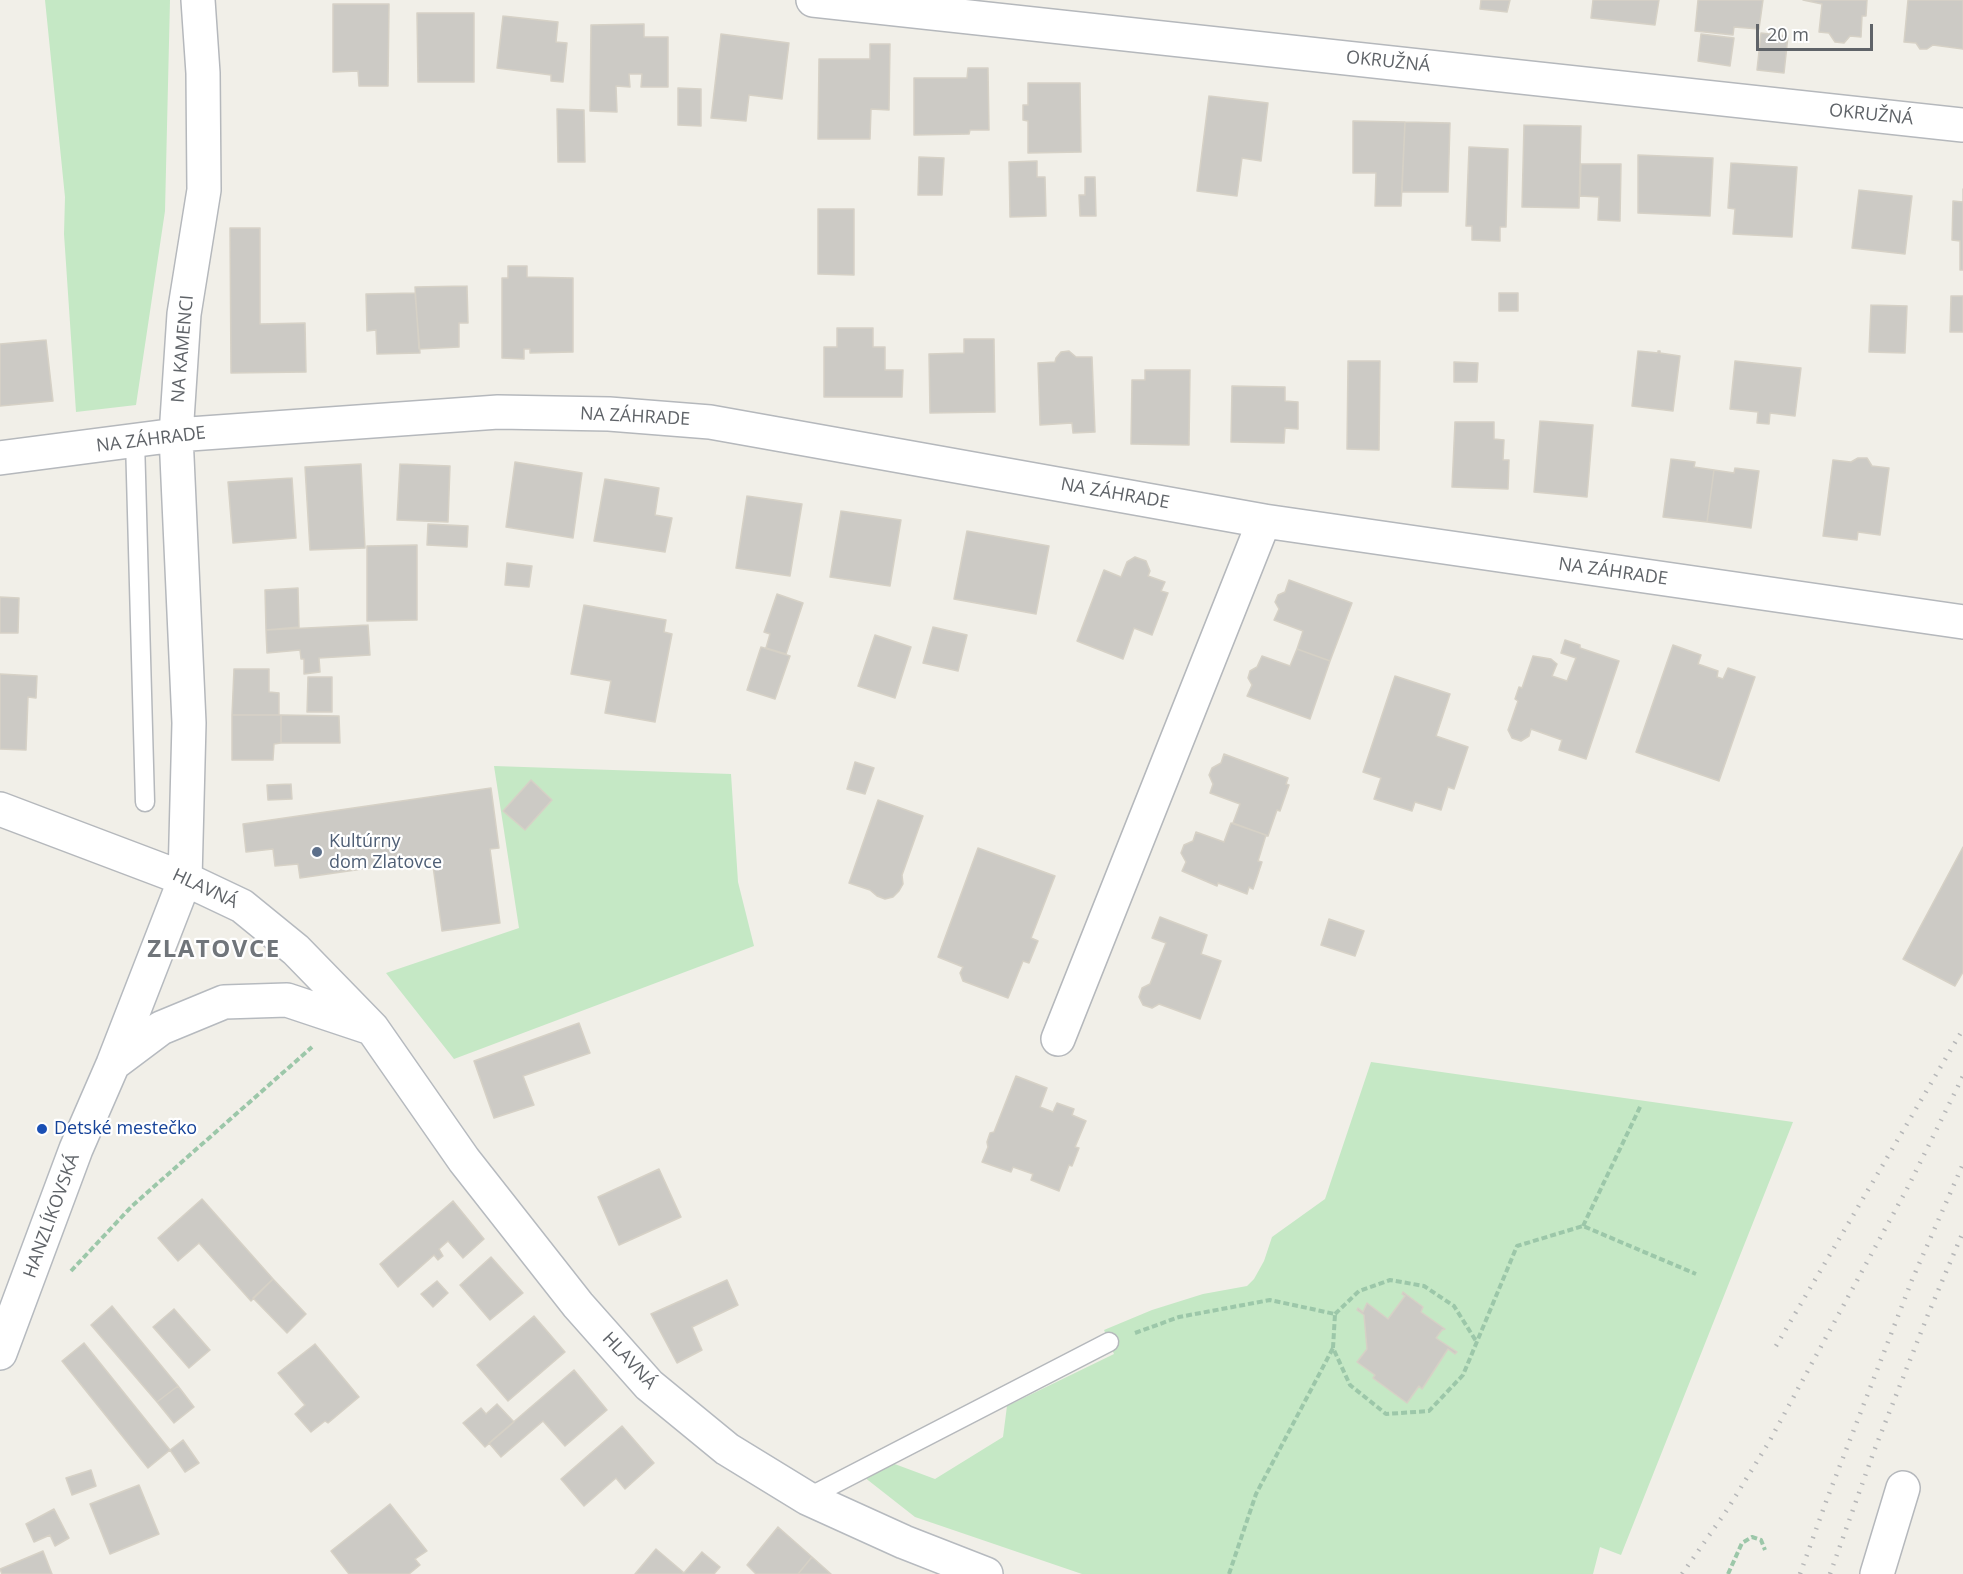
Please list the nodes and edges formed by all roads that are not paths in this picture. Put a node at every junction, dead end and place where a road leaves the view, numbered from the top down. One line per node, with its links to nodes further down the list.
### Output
1 (198, 0): 4 (street, NA KAMENCI)
2 (813, 0): 3 (street, OKRUŽNÁ)
3 (1963, 125)
4 (176, 435): 5 (street, NA ZÁHRADE); 7 (street, NA ZÁHRADE); 11 (street, NA KAMENCI)
5 (135, 440): 6 (street, NA ZÁHRADE); 9 (lane)
6 (0, 458)
7 (1264, 521): 8 (street, NA ZÁHRADE); 13 (street)
8 (1963, 622)
9 (146, 802)
10 (0, 809): 11 (street, HLAVNÁ)
11 (185, 879): 12 (street, HLAVNÁ); 14 (street, HANZLÍKOVSKÁ)
12 (372, 1028): 14 (street); 18 (street, HLAVNÁ)
13 (1058, 1039)
14 (113, 1064): 16 (street, HANZLÍKOVSKÁ)
15 (1109, 1342): 18 (lane)
16 (0, 1353)
17 (1903, 1488): 20 (street)
18 (807, 1498): 19 (street, HLAVNÁ)
19 (986, 1574)
20 (1877, 1574)

